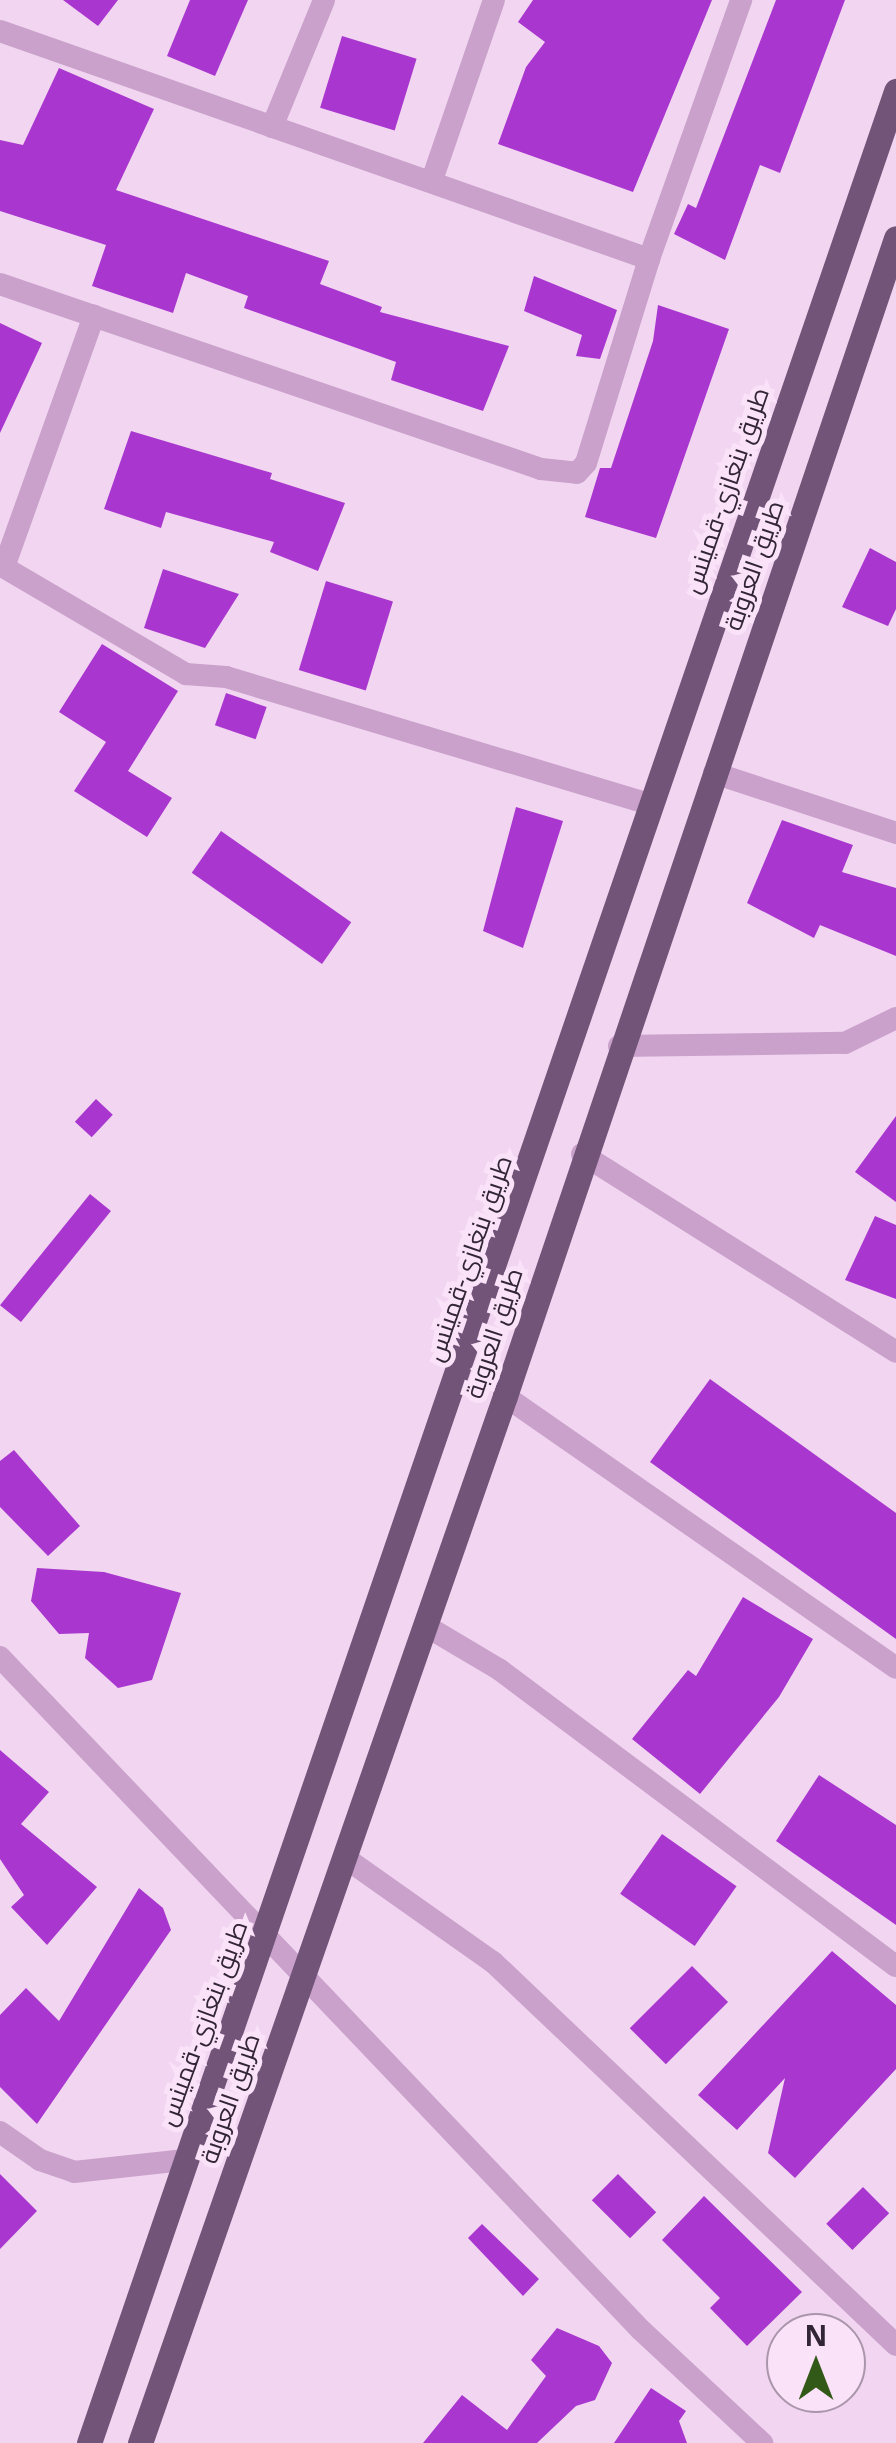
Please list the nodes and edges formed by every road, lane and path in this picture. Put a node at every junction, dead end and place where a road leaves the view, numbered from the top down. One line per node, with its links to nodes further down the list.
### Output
1 (324, 0): 6 (street)
2 (494, 0): 7 (street)
3 (741, 0): 9 (street)
4 (0, 31): 6 (street)
5 (896, 91): 14 (main road, طريق بنغازي-قمينس)
6 (272, 127): 7 (street)
7 (432, 180): 9 (street)
8 (896, 238): 13 (main road, طريق العروبة)
9 (649, 259): 11 (street)
10 (0, 284): 11 (street)
11 (94, 316): 12 (street)
12 (2, 566): 14 (street)
13 (714, 773): 15 (street); 17 (main road, طريق العروبة)
14 (648, 804): 25 (main road, طريق بنغازي-قمينس)
15 (896, 833)
16 (896, 1018): 17 (street)
17 (619, 1046): 18 (main road, طريق العروبة)
18 (582, 1154): 19 (street); 20 (main road, طريق العروبة)
19 (896, 1352)
20 (505, 1396): 21 (main road, طريق العروبة); 23 (street)
21 (426, 1626): 24 (main road, طريق العروبة); 26 (street)
22 (0, 1657): 25 (street)
23 (896, 1668)
24 (344, 1857): 27 (main road, طريق العروبة); 30 (street)
25 (265, 1936): 27 (street); 29 (main road, طريق بنغازي-قمينس)
26 (896, 1966)
27 (303, 1977): 32 (main road, طريق العروبة); 33 (street)
28 (0, 2132): 29 (street)
29 (185, 2160): 31 (main road, طريق بنغازي-قمينس)
30 (896, 2345)
31 (89, 2443)
32 (140, 2443)
33 (762, 2443)

